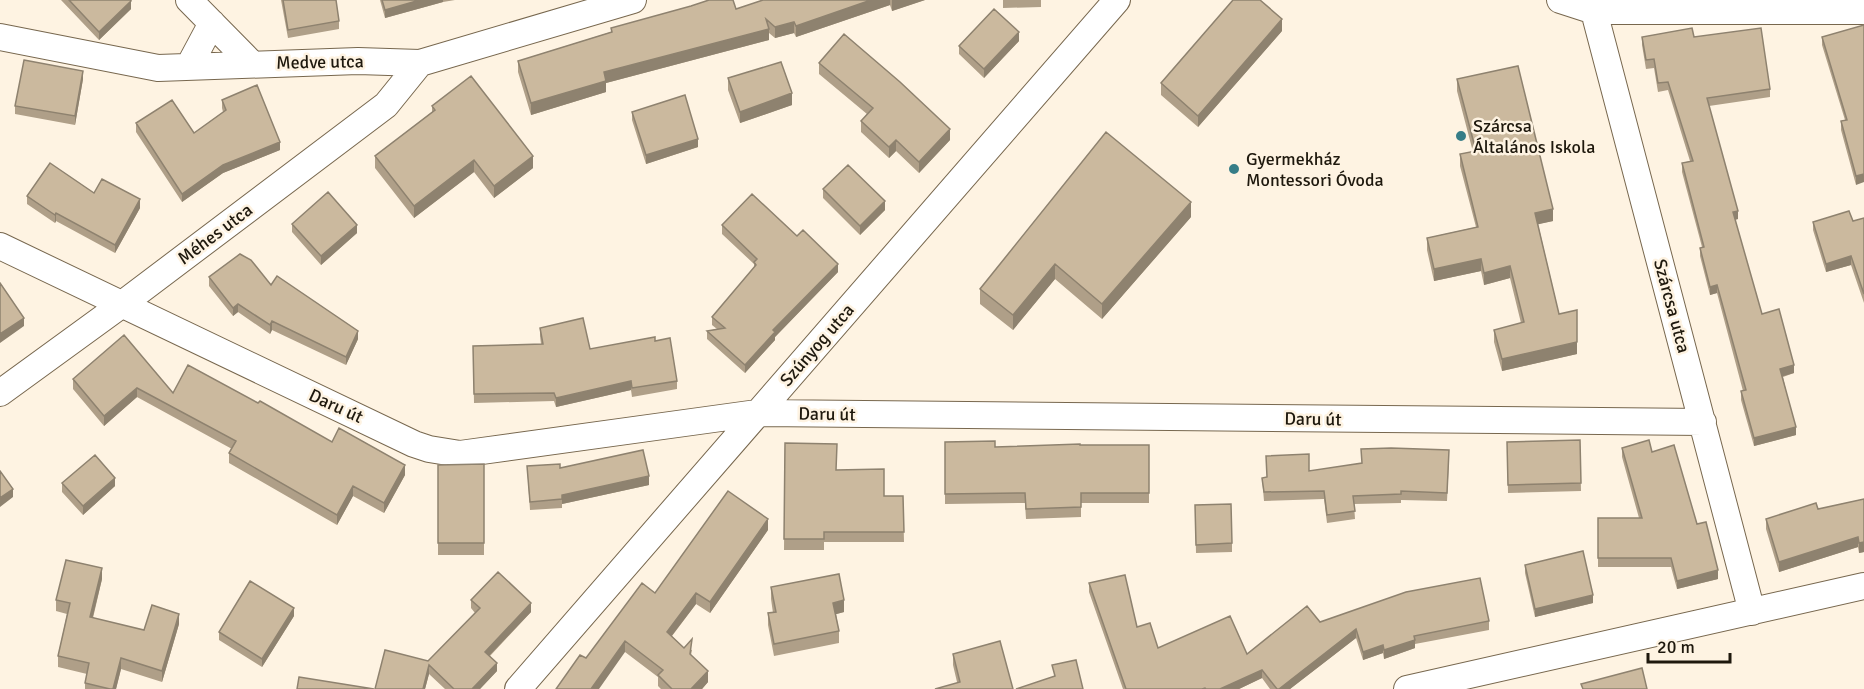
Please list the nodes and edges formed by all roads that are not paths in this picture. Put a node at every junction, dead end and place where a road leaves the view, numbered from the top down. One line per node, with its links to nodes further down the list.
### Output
1 (189, 0): 7 (street)
2 (633, 0): 9 (street, Medve utca)
3 (1117, 0): 15 (street, Szúnyog utca)
4 (1560, 0): 5 (street)
5 (1593, 5): 6 (street); 16 (street, Szárcsa utca)
6 (1864, 11)
7 (212, 23): 10 (street); 11 (street)
8 (0, 37): 11 (street, Medve utca)
9 (420, 63): 10 (street, Medve utca); 13 (street, Méhes utca)
10 (252, 64): 11 (street, Medve utca)
11 (189, 66)
12 (0, 246): 13 (street, Daru út)
13 (121, 305): 14 (street, Méhes utca); 15 (street, Daru út)
14 (0, 393)
15 (757, 413): 16 (street, Daru út); 20 (street, Szúnyog utca)
16 (1703, 422): 18 (street, Szárcsa utca)
17 (1864, 586): 18 (street)
18 (1752, 612): 19 (street)
19 (1471, 682): 21 (street)
20 (518, 689)
21 (1407, 689)

